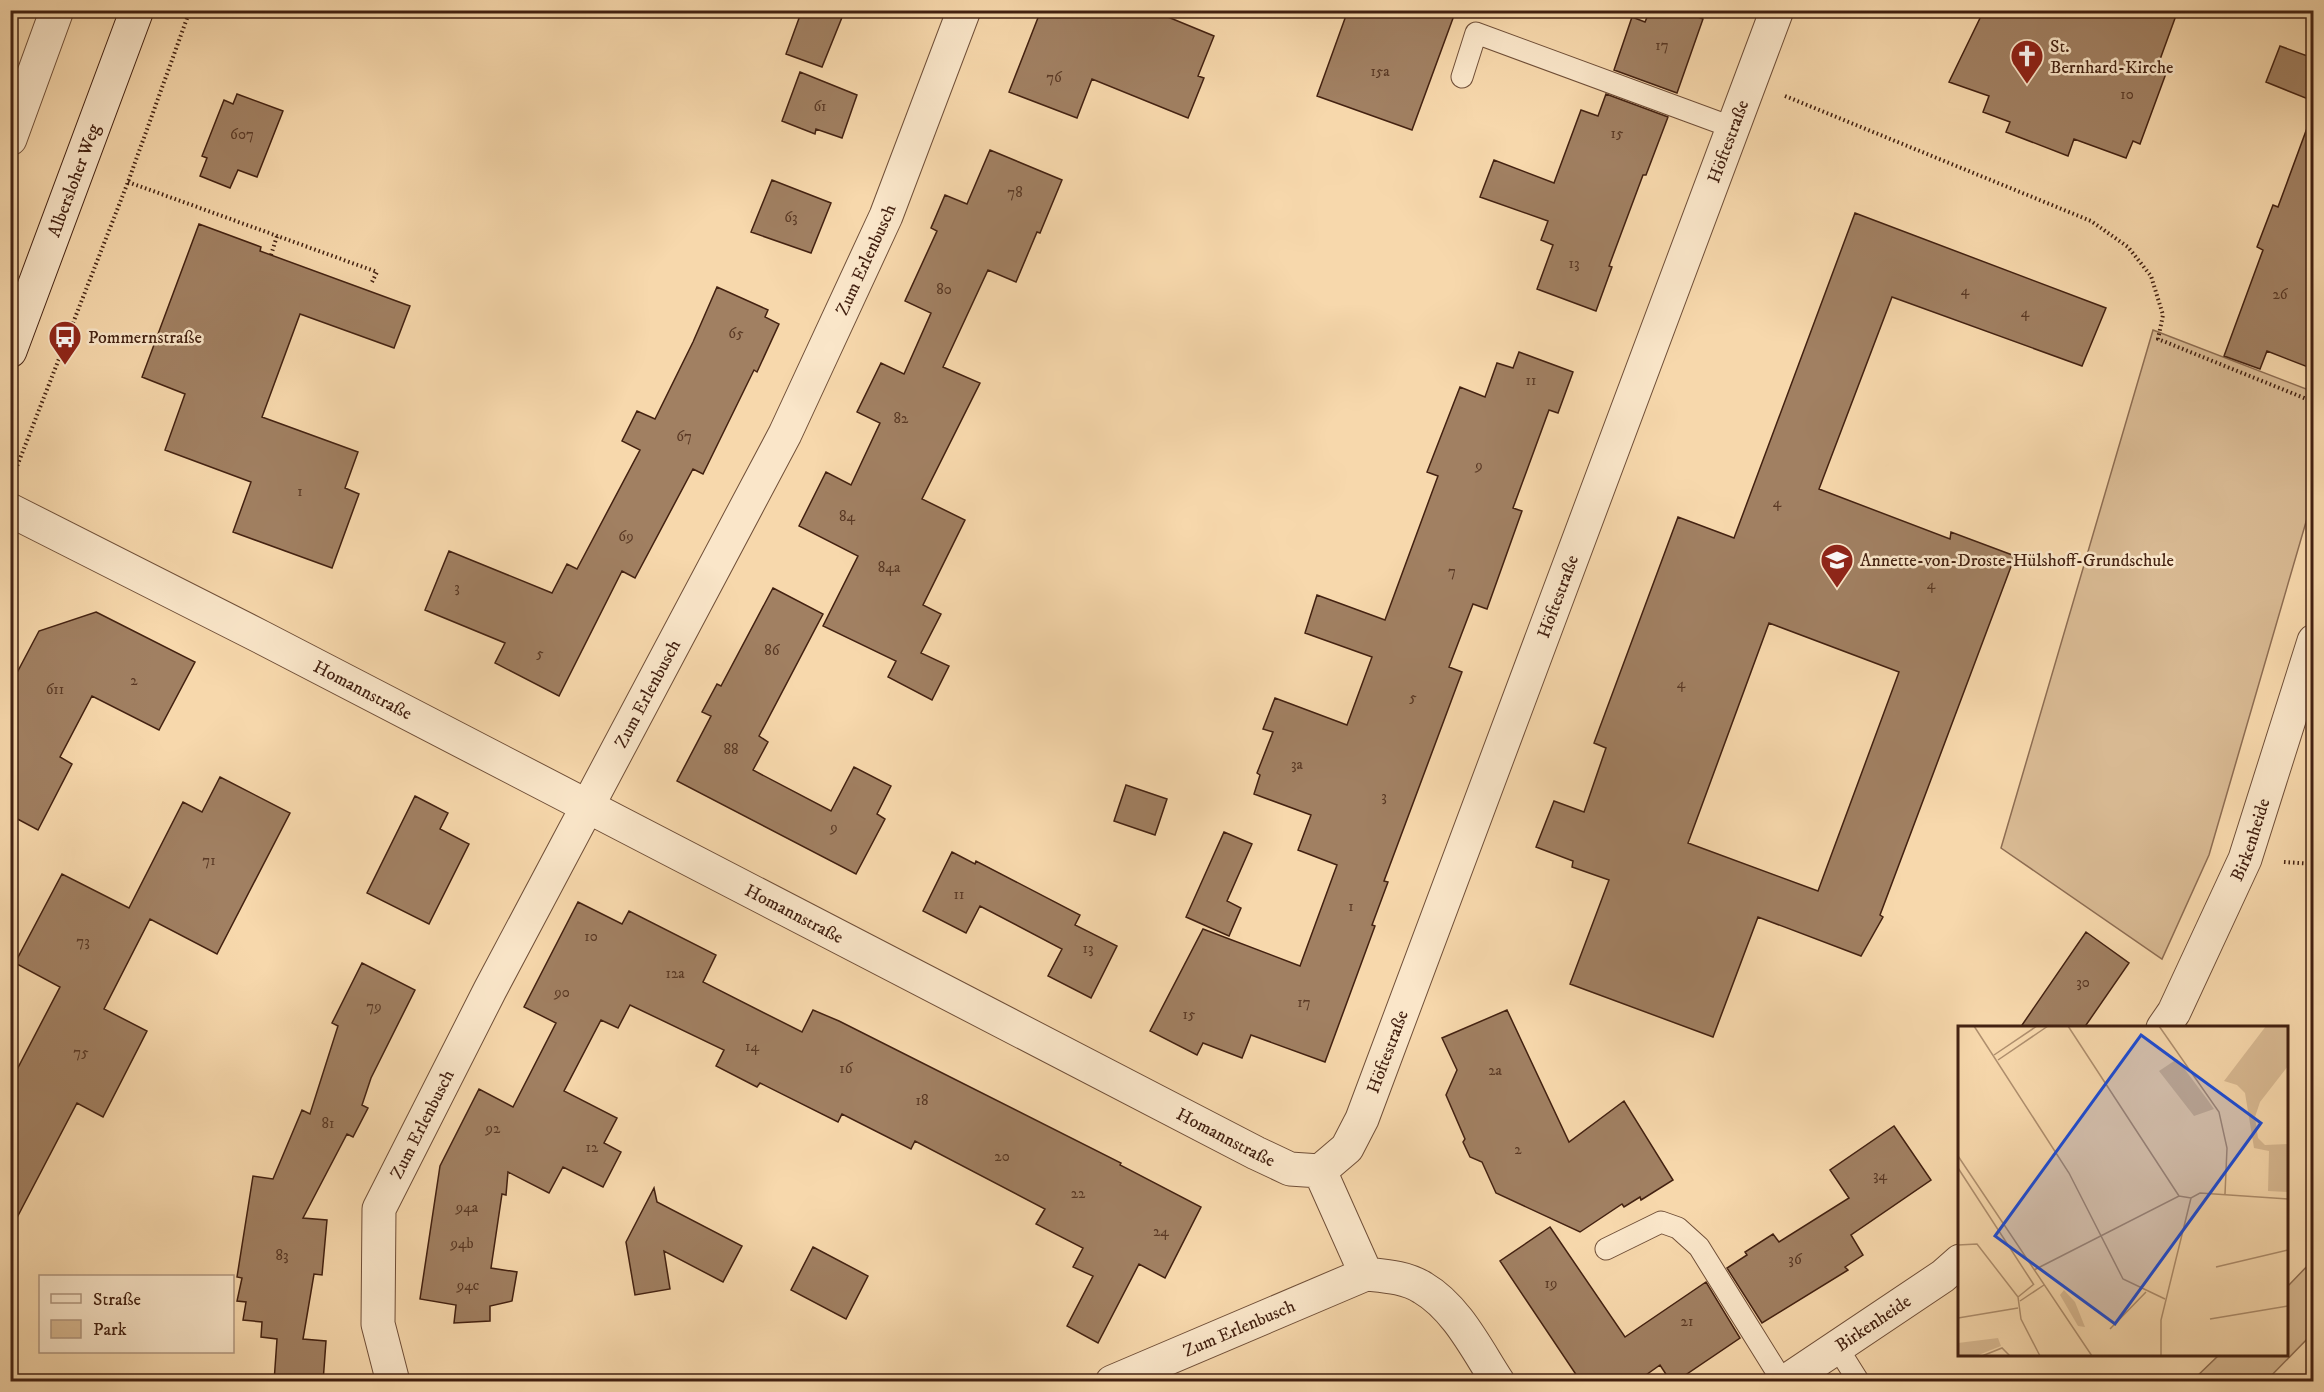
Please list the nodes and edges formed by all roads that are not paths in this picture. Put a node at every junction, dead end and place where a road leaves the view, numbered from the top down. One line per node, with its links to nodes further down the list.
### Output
1 (57, 10): 7 (street)
2 (136, 10): 8 (street, Albersloher Weg)
3 (964, 10): 11 (street, Zum Erlenbusch)
4 (1777, 10): 6 (street, Höftestraße)
5 (1462, 77): 6 (lane)
6 (1734, 128): 13 (street, Höftestraße)
7 (10, 139)
8 (10, 351)
9 (11, 496): 11 (street, Homannstraße)
10 (2313, 641): 12 (street, Birkenheide)
11 (586, 807): 13 (street, Homannstraße); 18 (street, Zum Erlenbusch)
12 (2164, 1026)
13 (1320, 1171): 16 (street)
14 (1606, 1249): 21 (lane)
15 (1958, 1262): 17 (street, Birkenheide)
16 (1366, 1274): 19 (street, Zum Erlenbusch); 20 (street)
17 (1837, 1347): 21 (street, Birkenheide); 22 (lane)
18 (393, 1382)
19 (1112, 1382)
20 (1498, 1382)
21 (1784, 1382)
22 (1859, 1382)

